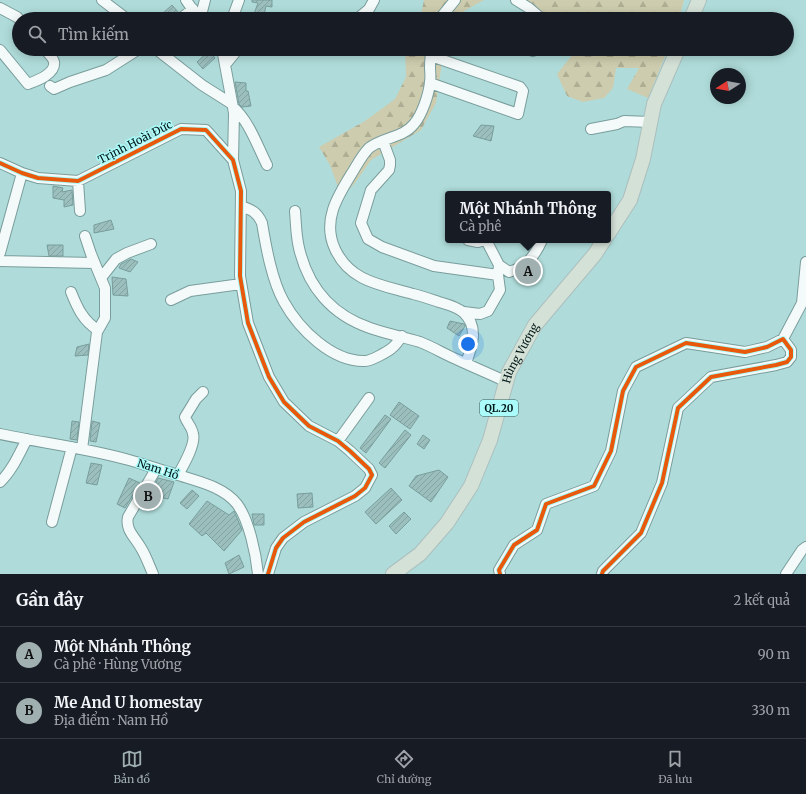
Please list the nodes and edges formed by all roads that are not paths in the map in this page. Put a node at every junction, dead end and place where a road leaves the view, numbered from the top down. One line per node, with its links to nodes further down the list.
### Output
1 (102, 0): 11 (street)
2 (186, 0): 10 (street)
3 (205, 0): 13 (street)
4 (238, 0): 14 (street)
5 (374, 0): 15 (street)
6 (455, 0): 16 (street)
7 (516, 0): 17 (street)
8 (699, 0): 18 (highway)
9 (0, 8): 19 (street)
10 (193, 10): 12 (street)
11 (118, 12)
12 (190, 12)
13 (202, 12)
14 (234, 12)
15 (365, 12)
16 (445, 12)
17 (534, 12)
18 (694, 12)
19 (12, 14)
20 (0, 50): 21 (street)
21 (50, 56)
22 (128, 56): 31 (street)
23 (165, 56): 32 (street)
24 (223, 56): 29 (street)
25 (232, 56): 29 (street)
26 (431, 56): 30 (street)
27 (441, 56): 30 (street)
28 (675, 56): 33 (highway)
29 (225, 65): 32 (street)
30 (430, 83): 35 (street)
31 (50, 86)
32 (232, 105): 36 (street); 38 (street)
33 (651, 122): 34 (street); 44 (highway)
34 (591, 129)
35 (383, 141): 54 (street); 60 (street)
36 (233, 160): 40 (street, Trịnh Hoài Đức); 41 (street, Trịnh Hoài Đức)
37 (0, 163): 39 (street)
38 (267, 165)
39 (22, 173): 40 (street); 50 (street)
40 (78, 181): 42 (street)
41 (241, 206): 56 (street, Trịnh Hoài Đức); 62 (street)
42 (80, 211)
43 (295, 211): 62 (street)
44 (611, 229)
45 (85, 236): 53 (street)
46 (487, 243): 54 (street)
47 (541, 243): 54 (street)
48 (602, 243): 65 (highway, Hùng Vương / QL.20)
49 (151, 244): 55 (street)
50 (0, 253)
51 (0, 261): 53 (street)
52 (806, 262): 59 (street)
53 (94, 264): 55 (street)
54 (498, 270): 60 (street)
55 (101, 278): 61 (street)
56 (241, 284): 58 (street); 70 (street, Trịnh Hoài Đức)
57 (71, 292): 61 (street)
58 (171, 300)
59 (804, 301): 63 (street)
60 (464, 312): 64 (street)
61 (98, 330): 72 (street)
62 (402, 336): 64 (street)
63 (783, 339): 82 (street); 83 (street)
64 (466, 363): 65 (street)
65 (507, 382): 81 (highway, Hùng Vương / QL.20)
66 (203, 392): 74 (street)
67 (369, 398): 70 (street)
68 (0, 434): 69 (street, Nam Hồ)
69 (27, 439): 71 (street, Nam Hồ); 75 (street)
70 (338, 441): 80 (street, Trịnh Hoài Đức)
71 (72, 447): 72 (street, Nam Hồ); 76 (street)
72 (82, 449): 73 (street, Nam Hồ)
73 (156, 468): 74 (street, Nam Hồ); 78 (street)
74 (178, 475): 79 (street, Nam Hồ)
75 (0, 482)
76 (52, 522)
77 (806, 547): 84 (street)
78 (153, 574)
79 (258, 574)
80 (268, 574)
81 (393, 574)
82 (500, 574)
83 (602, 574)
84 (786, 574)

